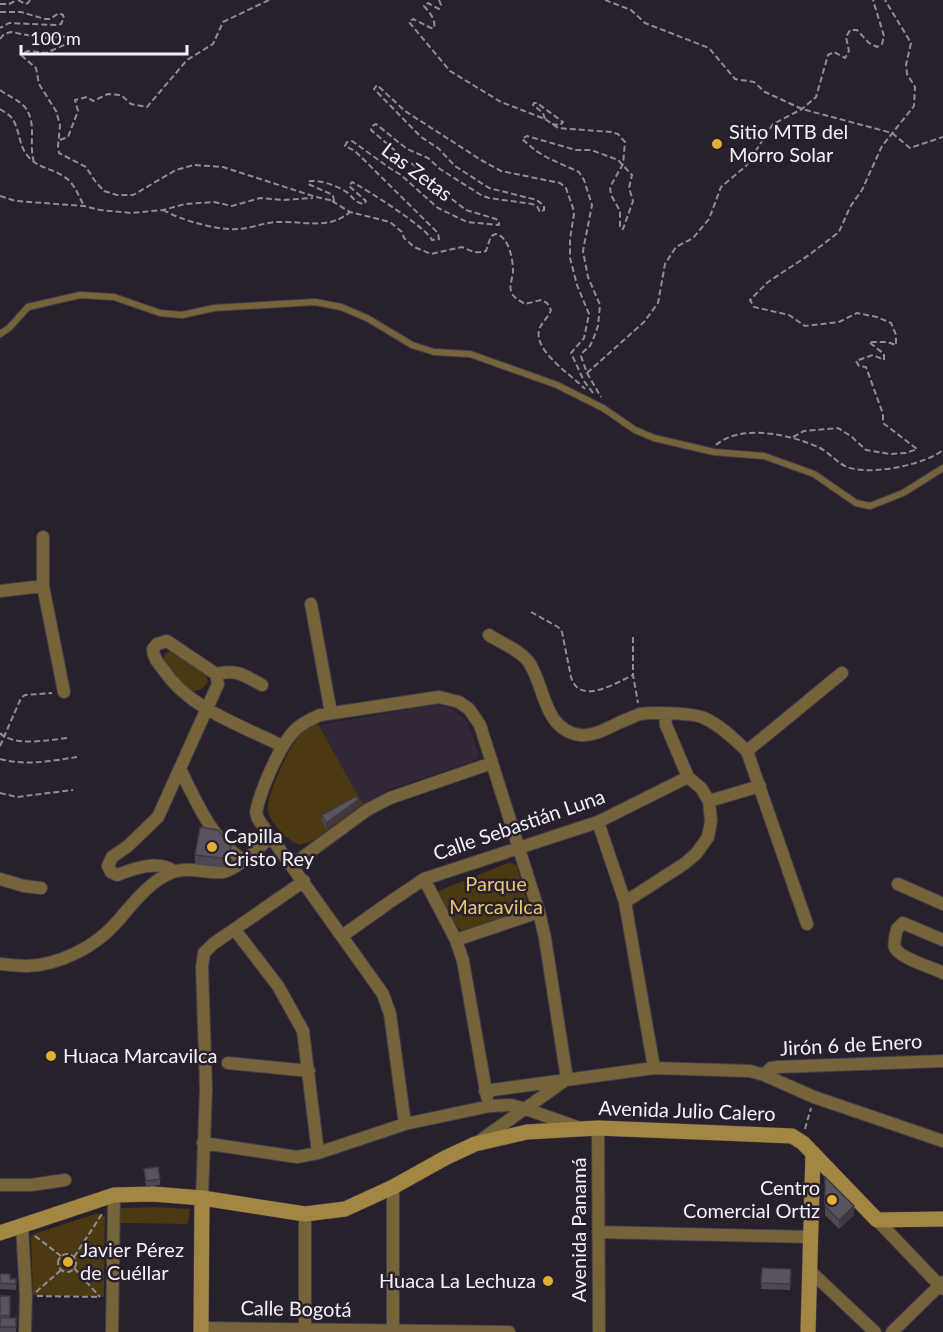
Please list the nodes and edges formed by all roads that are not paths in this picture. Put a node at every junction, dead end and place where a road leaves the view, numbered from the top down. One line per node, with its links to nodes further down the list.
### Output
1 (0, 334): 2 (lane)
2 (943, 468)
3 (43, 537): 4 (street)
4 (43, 586): 5 (street); 11 (street)
5 (0, 591)
6 (311, 604): 13 (street)
7 (489, 635): 14 (street)
8 (842, 673): 16 (street)
9 (216, 674): 10 (street); 12 (street); 12 (street)
10 (262, 685)
11 (64, 692)
12 (206, 708): 15 (street); 18 (street)
13 (331, 714): 15 (street); 17 (street)
14 (665, 714): 16 (street); 19 (street)
15 (282, 746): 23 (street)
16 (747, 751): 20 (street)
17 (492, 763): 24 (street); 26 (street)
18 (180, 768): 25 (street); 27 (street)
19 (688, 777): 21 (street); 22 (street, Calle Sebastián Luna)
20 (760, 786): 21 (street); 36 (street)
21 (709, 801): 33 (street)
22 (598, 822): 24 (street, Calle Sebastián Luna); 33 (street)
23 (271, 837): 25 (street); 26 (street)
24 (518, 848): 29 (street, Calle Sebastián Luna); 35 (street)
25 (243, 860): 27 (street)
26 (292, 865): 30 (street)
27 (174, 871): 41 (street)
28 (0, 879): 32 (street)
29 (424, 879): 38 (street, Calle Sebastián Luna); 40 (street)
30 (304, 881): 37 (street); 38 (street)
31 (898, 884): 34 (street)
32 (41, 888)
33 (625, 902): 45 (street)
34 (943, 904)
35 (539, 912): 40 (street); 48 (street)
36 (807, 924)
37 (235, 930): 46 (street); 56 (street)
38 (342, 936): 52 (street)
39 (943, 938): 42 (street)
40 (456, 940): 49 (street)
41 (0, 964)
42 (943, 973)
43 (943, 1061): 47 (street, Jirón 6 de Enero)
44 (228, 1063): 46 (street)
45 (654, 1068): 47 (street); 48 (street)
46 (309, 1071): 58 (street)
47 (764, 1075): 55 (street)
48 (567, 1079): 49 (street); 51 (street, Avenida Julio Calero)
49 (485, 1091): 50 (street)
50 (490, 1106): 51 (street); 52 (street)
51 (526, 1109): 54 (street); 57 (street, Avenida Julio Calero)
52 (405, 1124): 58 (street)
53 (598, 1128): 54 (street, Avenida Julio Calero); 59 (street, Avenida Julio Calero); 69 (street, Avenida Panamá)
54 (582, 1129): 57 (street, Avenida Julio Calero)
55 (943, 1141)
56 (203, 1143): 58 (street); 64 (street)
57 (474, 1144): 62 (street, Avenida Julio Calero)
58 (318, 1153)
59 (813, 1154): 67 (street, Avenida Julio Calero); 71 (street)
60 (65, 1180): 61 (street)
61 (0, 1185)
62 (393, 1187): 65 (street, Avenida Julio Calero); 76 (street)
63 (114, 1196): 64 (street, Avenida Julio Calero); 68 (street, Avenida Julio Calero); 78 (street)
64 (202, 1198): 65 (street, Avenida Julio Calero); 75 (street)
65 (304, 1214): 74 (street)
66 (943, 1219): 67 (street)
67 (877, 1220): 73 (street, Avenida Julio Calero)
68 (28, 1232): 70 (street, Avenida Julio Calero); 77 (street)
69 (598, 1232): 71 (street); 80 (street, Avenida Panamá)
70 (0, 1233)
71 (810, 1237): 72 (street)
72 (809, 1270): 81 (street); 82 (street)
73 (942, 1286): 83 (street)
74 (305, 1329): 75 (street, Calle Bogotá); 76 (street, Calle Bogotá)
75 (201, 1330)
76 (392, 1330): 79 (street, Calle Bogotá)
77 (25, 1332)
78 (112, 1332)
79 (509, 1332)
80 (599, 1332)
81 (808, 1332)
82 (875, 1332)
83 (892, 1332)

